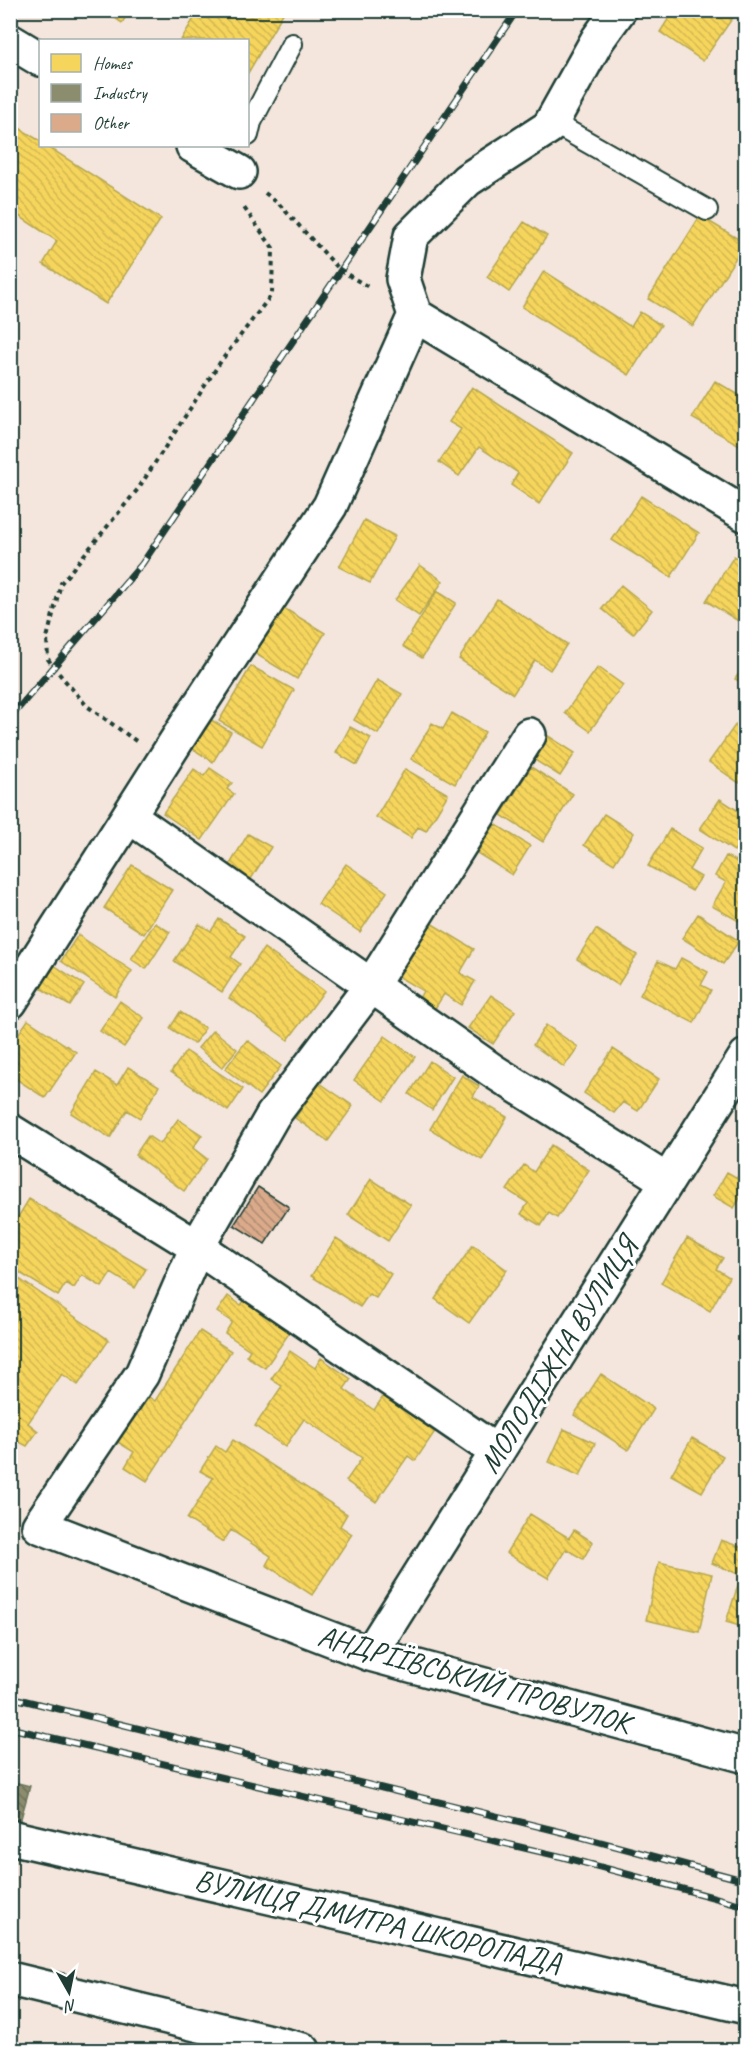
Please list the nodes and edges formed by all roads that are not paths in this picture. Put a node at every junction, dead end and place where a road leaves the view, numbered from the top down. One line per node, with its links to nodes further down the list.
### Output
1 (619, 10): 5 (street)
2 (10, 42): 4 (street)
3 (292, 44): 6 (lane)
4 (39, 58)
5 (552, 122): 9 (lane); 10 (street)
6 (249, 131)
7 (197, 147): 8 (street)
8 (242, 159)
9 (707, 210)
10 (415, 315): 11 (street); 13 (street)
11 (746, 515)
12 (529, 735): 14 (street)
13 (129, 816): 14 (street); 15 (street)
14 (371, 986): 18 (street); 19 (street)
15 (10, 1002)
16 (746, 1056): 18 (street, МОЛОДІЖНА ВУЛИЦЯ)
17 (10, 1131): 19 (street)
18 (668, 1180): 20 (street, МОЛОДІЖНА ВУЛИЦЯ)
19 (197, 1247): 20 (street); 21 (street, АНДРІЇВСЬКИЙ ПРОВУЛОК)
20 (497, 1452): 21 (street, МОЛОДІЖНА ВУЛИЦЯ)
21 (370, 1654): 22 (street, АНДРІЇВСЬКИЙ ПРОВУЛОК)
22 (746, 1756)
23 (10, 1837): 25 (street, ВУЛИЦЯ ДМИТРА ШКОРОПАДА)
24 (10, 1979): 26 (street)
25 (746, 2007)
26 (303, 2050)

